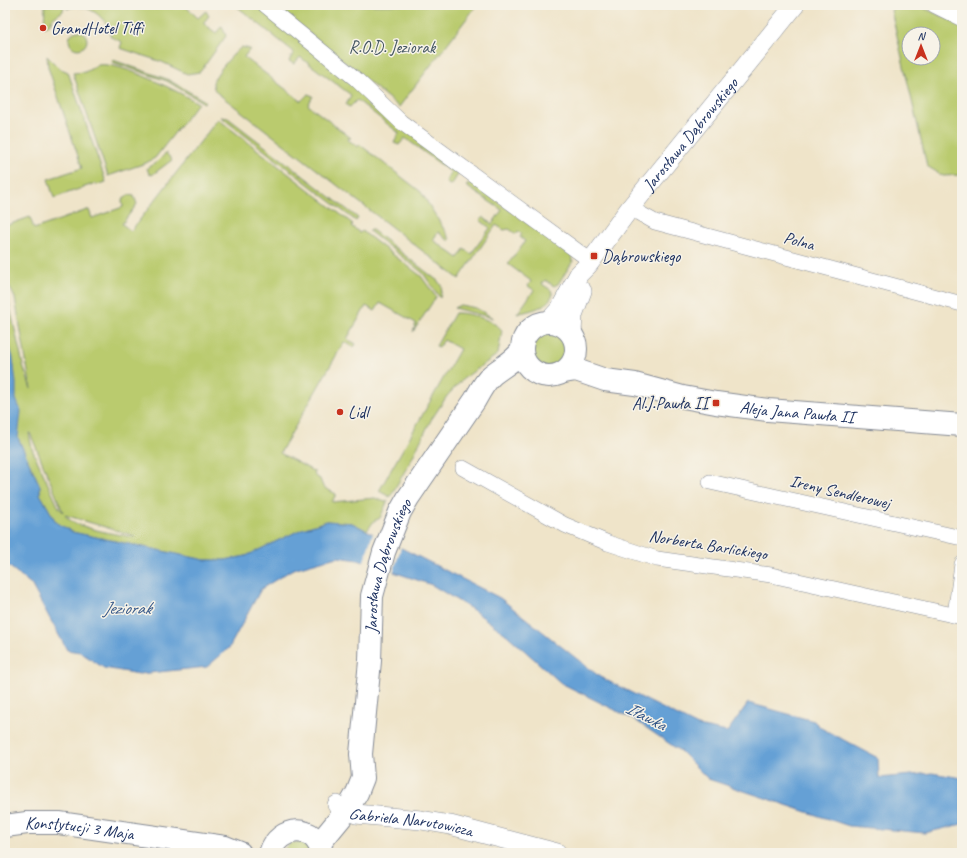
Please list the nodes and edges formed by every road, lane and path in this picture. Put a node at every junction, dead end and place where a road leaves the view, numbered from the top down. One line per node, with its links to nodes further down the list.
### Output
1 (266, 5): 6 (street)
2 (795, 5): 5 (street, Jarosława Dąbrowskiego)
3 (934, 5): 4 (street)
4 (962, 19)
5 (630, 208): 6 (street, Jarosława Dąbrowskiego); 7 (street, Polna)
6 (590, 263): 8 (street, Jarosława Dąbrowskiego); 9 (street, Jarosława Dąbrowskiego)
7 (962, 304)
8 (549, 322): 9 (main road); 10 (main road)
9 (574, 342): 12 (main road); 13 (main road, Aleja Jana Pawła II)
10 (522, 350): 11 (main road); 14 (main road, Jarosława Dąbrowskiego)
11 (533, 371): 12 (main road); 14 (main road, Jarosława Dąbrowskiego)
12 (564, 372): 13 (main road, Aleja Jana Pawła II)
13 (635, 384): 15 (main road, Aleja Jana Pawła II)
14 (475, 400): 21 (main road, Jarosława Dąbrowskiego)
15 (962, 425)
16 (463, 468): 20 (street, Norberta Barlickiego)
17 (710, 482): 18 (street, Ireny Sendlerowej)
18 (962, 538)
19 (962, 564): 20 (street)
20 (959, 616)
21 (342, 807): 23 (main road, Jarosława Dąbrowskiego); 26 (street, Gabriela Narutowicza)
22 (5, 826): 25 (main road, Konstytucji 3 Maja)
23 (317, 844): 24 (main road)
24 (271, 849): 25 (main road, Konstytucji 3 Maja)
25 (233, 850)
26 (557, 853)

